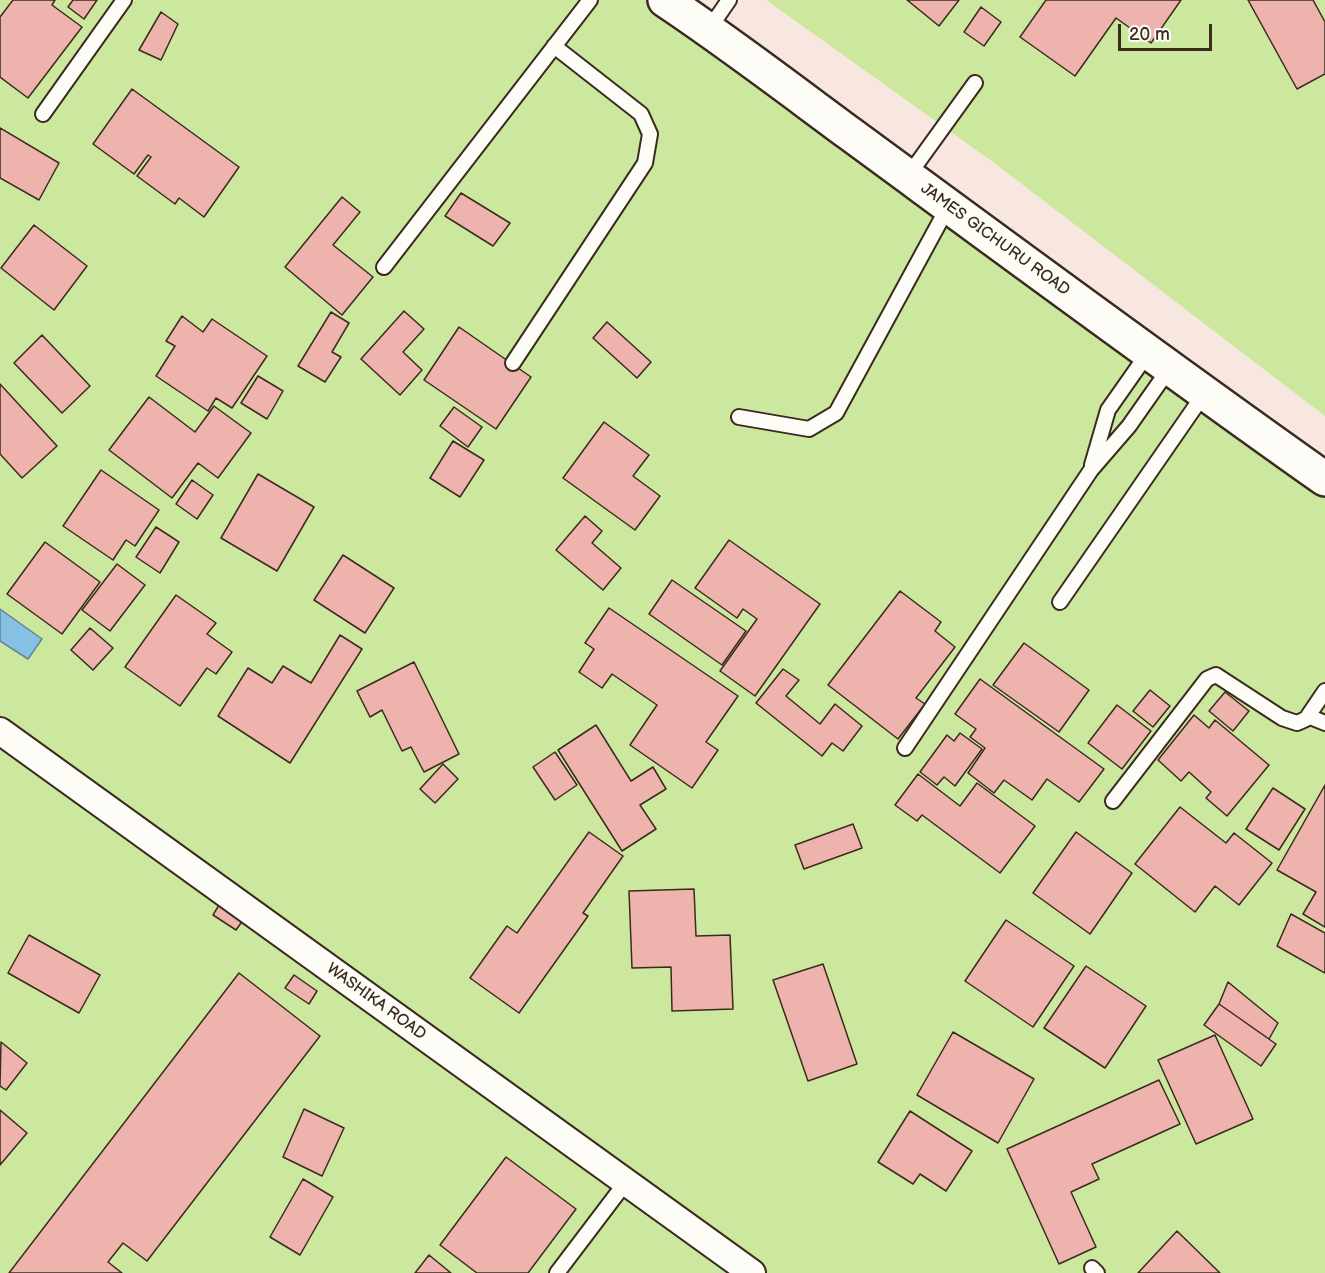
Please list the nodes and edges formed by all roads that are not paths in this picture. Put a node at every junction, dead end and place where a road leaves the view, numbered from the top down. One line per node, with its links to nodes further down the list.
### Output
1 (123, 0): 8 (lane)
2 (590, 0): 6 (lane)
3 (665, 0): 5 (main road, JAMES GICHURU ROAD)
4 (729, 0): 5 (lane)
5 (709, 29): 9 (main road, JAMES GICHURU ROAD)
6 (554, 46): 11 (lane); 13 (lane)
7 (975, 83): 9 (lane)
8 (43, 114)
9 (908, 176): 10 (main road, JAMES GICHURU ROAD)
10 (949, 205): 12 (main road, JAMES GICHURU ROAD); 15 (lane)
11 (384, 267)
12 (1158, 361): 14 (main road, JAMES GICHURU ROAD); 16 (lane); 16 (lane)
13 (513, 363)
14 (1204, 394): 17 (main road, JAMES GICHURU ROAD); 18 (lane)
15 (739, 417)
16 (1091, 470): 23 (lane)
17 (1325, 479)
18 (1060, 602)
19 (1325, 691): 20 (lane)
20 (1308, 716): 21 (lane); 24 (lane)
21 (1325, 723)
22 (3, 738): 25 (street, WASHIKA ROAD)
23 (905, 748)
24 (1113, 801)
25 (626, 1182): 26 (lane); 27 (street, WASHIKA ROAD)
26 (557, 1273)
27 (752, 1273)

